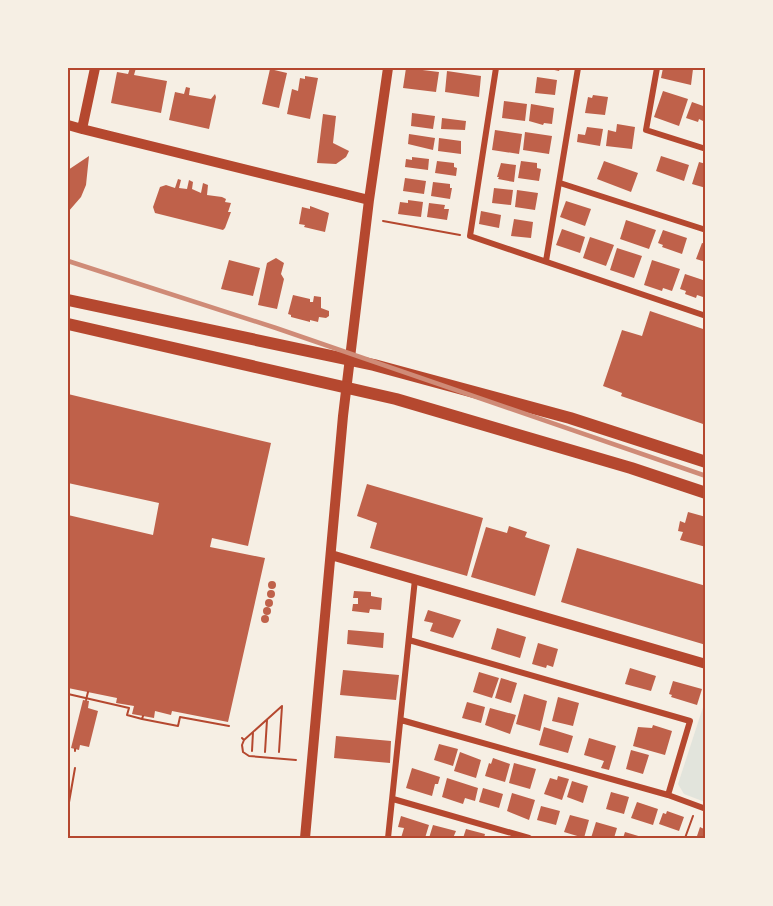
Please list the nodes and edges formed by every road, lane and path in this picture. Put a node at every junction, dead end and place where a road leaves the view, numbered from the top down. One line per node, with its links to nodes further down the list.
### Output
1 (95, 68): 7 (street)
2 (388, 68): 10 (street)
3 (496, 68): 13 (street)
4 (578, 68): 9 (street)
5 (657, 68): 8 (street)
6 (68, 125): 7 (street)
7 (82, 129): 10 (street)
8 (705, 149)
9 (560, 183): 12 (street); 14 (street)
10 (369, 200): 18 (street)
11 (383, 221): 13 (path)
12 (705, 230)
13 (470, 236): 14 (street)
14 (546, 261): 16 (street)
15 (68, 300): 18 (main road)
16 (705, 316)
17 (68, 324): 19 (main road)
18 (350, 360): 19 (street); 20 (main road)
19 (347, 387): 21 (main road); 22 (street)
20 (705, 462)
21 (705, 493)
22 (332, 555): 23 (street); 43 (street)
23 (415, 578): 24 (street); 25 (street)
24 (409, 640): 30 (street); 38 (street)
25 (705, 664)
26 (88, 692): 28 (path)
27 (68, 694): 28 (path)
28 (86, 699): 31 (path)
29 (267, 720): 32 (path); 34 (path); 35 (path)
30 (401, 720): 38 (street); 39 (street)
31 (229, 726)
32 (253, 732): 33 (path); 36 (path)
33 (252, 751)
34 (265, 752)
35 (279, 752)
36 (296, 760)
37 (75, 768): 41 (path)
38 (668, 795): 40 (street)
39 (393, 799): 44 (street); 45 (street)
40 (697, 806): 42 (street); 46 (path)
41 (68, 808)
42 (705, 809)
43 (305, 838)
44 (388, 838)
45 (529, 838)
46 (685, 838)

